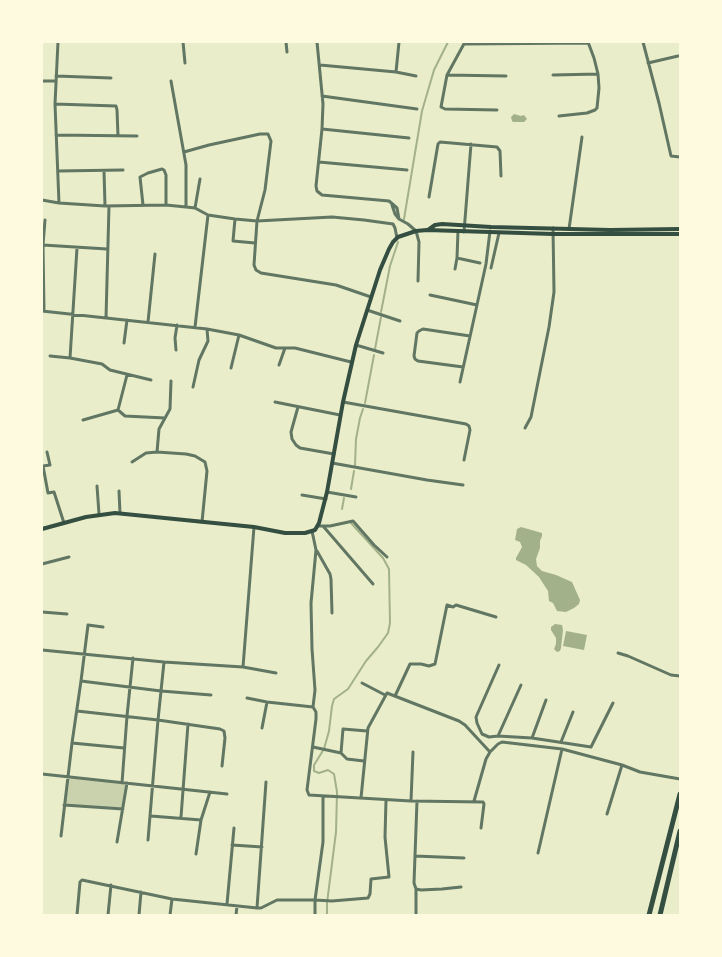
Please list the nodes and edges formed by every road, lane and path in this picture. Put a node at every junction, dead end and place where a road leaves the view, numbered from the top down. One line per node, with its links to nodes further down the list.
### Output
1 (58, 42): 20 (street)
2 (183, 42): 13 (street)
3 (286, 42): 11 (street)
4 (318, 42): 15 (street)
5 (396, 42): 6 (street)
6 (399, 42): 16 (street)
7 (588, 42): 10 (street); 17 (street)
8 (643, 42): 14 (street)
9 (464, 43): 10 (street); 18 (street)
10 (526, 43)
11 (287, 52)
12 (678, 56): 14 (street)
13 (185, 63)
14 (648, 63): 40 (street)
15 (320, 65): 16 (street); 27 (street)
16 (396, 72): 21 (street)
17 (598, 74): 19 (street); 31 (street)
18 (447, 75): 22 (street); 30 (street)
19 (553, 75)
20 (56, 76): 23 (street); 25 (street)
21 (416, 76)
22 (506, 76)
23 (111, 78)
24 (42, 81): 25 (street)
25 (56, 81): 28 (street)
26 (171, 81): 39 (street)
27 (322, 96): 29 (street); 32 (street)
28 (55, 104): 33 (street); 34 (street)
29 (417, 109)
30 (497, 110)
31 (559, 116)
32 (322, 129): 37 (street); 41 (street)
33 (56, 135): 34 (street); 42 (street)
34 (118, 136): 35 (street)
35 (137, 136)
36 (582, 136): 64 (street)
37 (409, 138)
38 (471, 144): 46 (street); 48 (street); 61 (street)
39 (184, 152): 55 (street); 60 (street)
40 (680, 157)
41 (319, 162): 44 (street); 67 (street)
42 (58, 170): 45 (street); 50 (street)
43 (124, 170): 45 (street)
44 (407, 170)
45 (104, 171): 53 (street)
46 (501, 176)
47 (200, 179): 56 (street)
48 (429, 197)
49 (42, 200): 50 (street)
50 (59, 203): 53 (street)
51 (143, 205): 52 (street); 52 (street); 54 (street)
52 (166, 205): 55 (street)
53 (105, 206): 54 (street)
54 (109, 206): 78 (street)
55 (186, 207): 56 (street)
56 (194, 208): 57 (street)
57 (208, 215): 58 (street); 96 (street)
58 (234, 219): 60 (street); 75 (street)
59 (45, 220): 76 (street)
60 (257, 220): 74 (street); 75 (street)
61 (464, 226): 62 (main road); 66 (main road); 69 (street)
62 (491, 227): 63 (main road); 70 (street)
63 (553, 228): 64 (main road); 72 (street)
64 (569, 229): 65 (main road)
65 (680, 229)
66 (427, 230): 67 (main road); 68 (main road)
67 (416, 231): 74 (main road); 84 (street)
68 (458, 232): 69 (main road); 80 (street)
69 (464, 232): 70 (main road)
70 (490, 233): 71 (main road); 87 (street)
71 (499, 233): 72 (main road); 82 (street)
72 (553, 234): 73 (main road); 123 (street)
73 (680, 234)
74 (398, 238): 86 (main road)
75 (255, 243): 86 (street)
76 (43, 245): 77 (street); 89 (street)
77 (77, 248): 78 (street); 90 (street)
78 (107, 249): 91 (street)
79 (155, 254): 94 (street)
80 (457, 258): 81 (street); 83 (street)
81 (480, 263)
82 (492, 268)
83 (455, 269)
84 (418, 281)
85 (430, 295): 87 (street)
86 (371, 297): 88 (main road)
87 (477, 305): 99 (street)
88 (367, 310): 93 (street); 101 (main road)
89 (43, 311): 90 (street)
90 (72, 314): 91 (street); 106 (street)
91 (106, 318): 92 (street)
92 (127, 320): 94 (street); 100 (street)
93 (400, 321)
94 (148, 322): 95 (street)
95 (177, 325): 96 (street); 103 (street)
96 (195, 327): 97 (street)
97 (207, 329): 98 (street); 115 (street)
98 (239, 334): 102 (street); 109 (street)
99 (470, 336): 110 (street); 110 (street)
100 (124, 343)
101 (356, 345): 104 (street); 107 (main road)
102 (284, 348): 107 (street); 108 (street)
103 (176, 350)
104 (383, 353)
105 (50, 356): 106 (street)
106 (70, 358): 111 (street)
107 (351, 362): 117 (main road)
108 (279, 365)
109 (231, 368)
110 (463, 368): 114 (street)
111 (127, 375): 112 (street); 119 (street)
112 (151, 380)
113 (171, 381): 121 (street)
114 (460, 382)
115 (193, 387)
116 (275, 402): 118 (street)
117 (343, 402): 120 (main road); 127 (street)
118 (298, 407): 120 (street); 126 (street)
119 (118, 410): 121 (street); 122 (street)
120 (340, 415): 126 (main road)
121 (165, 418): 125 (street)
122 (83, 420)
123 (526, 428)
124 (47, 452): 140 (street)
125 (157, 452): 128 (street); 139 (street)
126 (334, 454): 129 (main road)
127 (464, 460)
128 (132, 462)
129 (332, 463): 130 (street); 133 (main road)
130 (463, 485)
131 (97, 486): 138 (street)
132 (119, 490): 137 (street)
133 (327, 492): 135 (street); 136 (main road)
134 (302, 495): 136 (street)
135 (356, 497)
136 (326, 499): 141 (main road)
137 (120, 513): 138 (main road); 139 (main road)
138 (102, 514): 140 (main road)
139 (202, 522): 142 (main road)
140 (64, 523): 143 (main road)
141 (321, 526): 144 (main road); 147 (street); 149 (street)
142 (254, 527): 144 (main road); 161 (street)
143 (42, 529)
144 (312, 531): 145 (street)
145 (316, 550): 151 (street); 176 (street)
146 (68, 557): 148 (street)
147 (387, 557)
148 (42, 564)
149 (373, 584)
150 (42, 612): 152 (street)
151 (332, 613)
152 (67, 614)
153 (496, 617): 171 (street)
154 (103, 627): 157 (street)
155 (42, 650): 157 (street)
156 (618, 653): 163 (street)
157 (85, 654): 158 (street); 164 (street)
158 (133, 658): 159 (street); 167 (street)
159 (164, 662): 161 (street); 168 (street)
160 (499, 665): 184 (street)
161 (243, 667): 162 (street)
162 (276, 673)
163 (680, 676)
164 (82, 681): 167 (street); 177 (street)
165 (362, 683): 169 (street)
166 (521, 685): 184 (street)
167 (130, 687): 168 (street); 179 (street)
168 (161, 691): 170 (street); 180 (street)
169 (385, 694): 171 (street); 183 (street)
170 (211, 695)
171 (395, 696): 192 (street)
172 (247, 698): 174 (street)
173 (546, 700): 185 (street)
174 (268, 702): 176 (street); 182 (street)
175 (613, 703): 186 (street)
176 (313, 707): 188 (street)
177 (77, 711): 179 (street); 187 (street)
178 (573, 712): 186 (street)
179 (127, 716): 180 (street); 189 (street)
180 (158, 720): 181 (street); 203 (street)
181 (188, 724): 196 (street); 204 (street)
182 (262, 728)
183 (367, 731): 193 (street); 194 (street)
184 (498, 736): 185 (street)
185 (532, 738): 186 (street)
186 (561, 742)
187 (72, 743): 189 (street); 198 (street)
188 (313, 747): 193 (street); 208 (street)
189 (124, 748): 201 (street)
190 (562, 749): 192 (street); 195 (street); 228 (street)
191 (413, 752): 211 (street)
192 (490, 752): 213 (street)
193 (341, 753): 194 (street)
194 (364, 761): 209 (street)
195 (622, 765): 199 (street); 216 (street)
196 (222, 766)
197 (42, 774): 198 (street)
198 (68, 778): 201 (street); 214 (street)
199 (680, 779)
200 (266, 782): 227 (street)
201 (122, 783): 202 (street)
202 (127, 783): 203 (street); 215 (street)
203 (154, 786): 204 (street); 217 (street)
204 (183, 789): 205 (street); 218 (street)
205 (210, 792): 206 (street); 219 (street)
206 (228, 794)
207 (680, 794): 248 (highway)
208 (323, 796): 209 (street); 237 (street)
209 (360, 798): 210 (street)
210 (386, 800): 211 (street); 237 (street)
211 (411, 801): 212 (street)
212 (417, 801): 213 (street); 230 (street)
213 (474, 801): 221 (street)
214 (64, 805): 215 (street); 223 (street)
215 (123, 809): 225 (street)
216 (607, 814)
217 (151, 816): 218 (street); 224 (street)
218 (181, 817): 219 (street)
219 (201, 820): 229 (street)
220 (234, 828): 226 (street)
221 (481, 828)
222 (680, 831): 249 (highway)
223 (61, 836)
224 (148, 840)
225 (117, 842)
226 (232, 845): 227 (street); 238 (street)
227 (262, 847): 240 (street)
228 (538, 853)
229 (196, 854)
230 (415, 856): 231 (street); 234 (street)
231 (464, 858)
232 (111, 885): 235 (street); 241 (street); 242 (street)
233 (461, 887): 234 (street)
234 (416, 889): 247 (street)
235 (141, 892): 236 (street); 243 (street)
236 (172, 899): 238 (street); 244 (street)
237 (315, 900): 240 (street); 246 (street)
238 (227, 904): 239 (street)
239 (239, 906): 240 (street); 245 (street)
240 (257, 908)
241 (77, 915)
242 (108, 915)
243 (139, 915)
244 (170, 915)
245 (236, 915)
246 (315, 915)
247 (416, 915)
248 (649, 915)
249 (660, 915)

